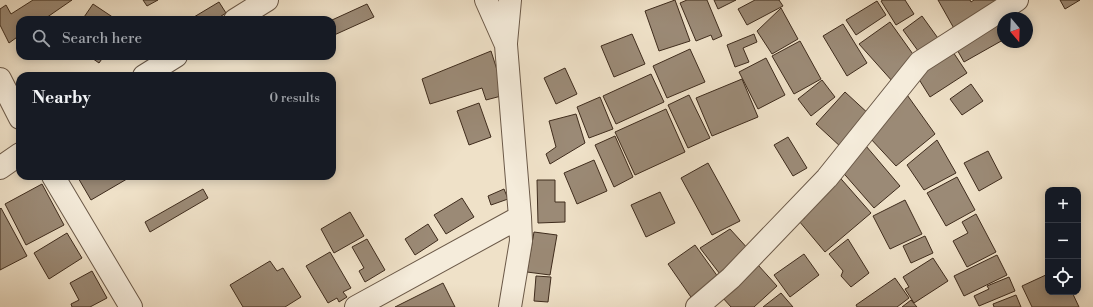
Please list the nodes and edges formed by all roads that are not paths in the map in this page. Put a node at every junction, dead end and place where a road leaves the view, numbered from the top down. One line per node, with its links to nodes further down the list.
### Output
1 (267, 0): 5 (street)
2 (486, 0): 6 (street)
3 (510, 0): 6 (street)
4 (1017, 0): 18 (street)
5 (241, 16)
6 (506, 45): 14 (street)
7 (170, 60): 8 (street)
8 (150, 72)
9 (0, 79): 10 (street)
10 (16, 110)
11 (16, 157): 12 (street)
12 (0, 168)
13 (55, 180): 15 (street)
14 (520, 217): 16 (street); 17 (street)
15 (132, 307)
16 (356, 307)
17 (510, 307)
18 (697, 307)

